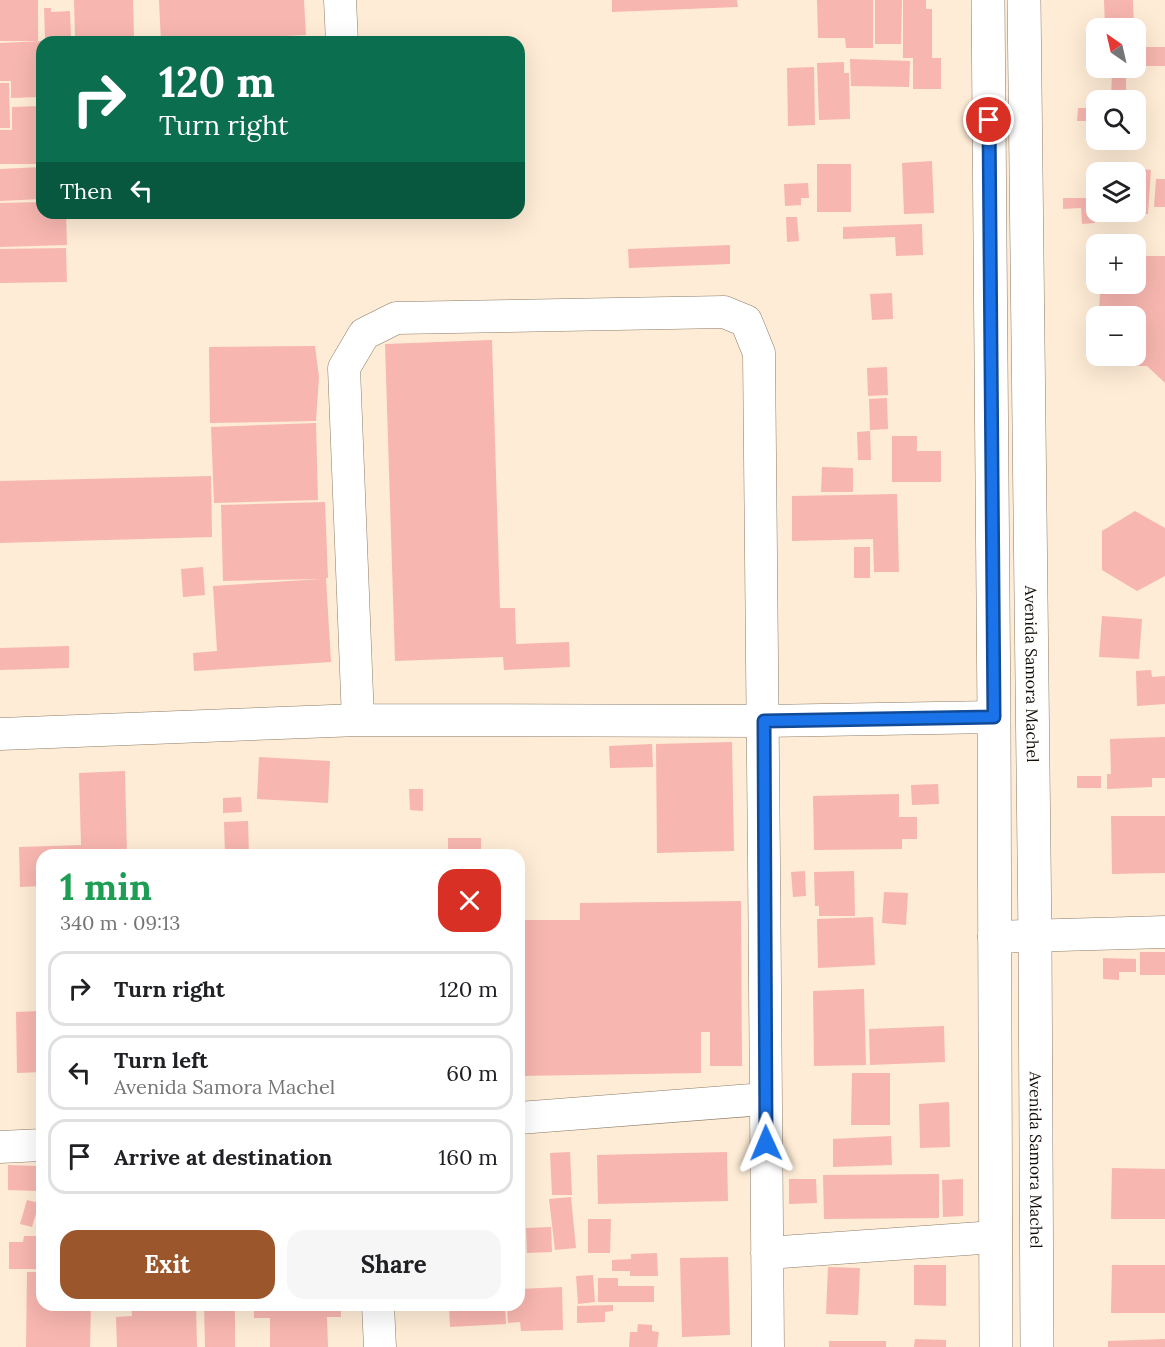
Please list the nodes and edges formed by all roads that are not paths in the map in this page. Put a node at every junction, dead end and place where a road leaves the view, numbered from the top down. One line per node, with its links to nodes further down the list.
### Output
1 (340, 0): 4 (street)
2 (988, 0): 5 (highway)
3 (1024, 0): 11 (highway, Avenida Samora Machel)
4 (342, 36)
5 (994, 717): 7 (street); 10 (highway)
6 (358, 720): 7 (street); 7 (street); 8 (street)
7 (764, 721): 12 (street)
8 (0, 734)
9 (1165, 932): 11 (street)
10 (994, 937): 11 (street); 16 (highway)
11 (1035, 937): 22 (highway, Avenida Samora Machel)
12 (765, 1099): 13 (street); 17 (street)
13 (525, 1118)
14 (36, 1145): 15 (street)
15 (0, 1147)
16 (995, 1237): 17 (street); 21 (highway)
17 (767, 1253): 20 (street)
18 (378, 1311): 19 (street)
19 (380, 1347)
20 (768, 1347)
21 (996, 1347)
22 (1037, 1347)

